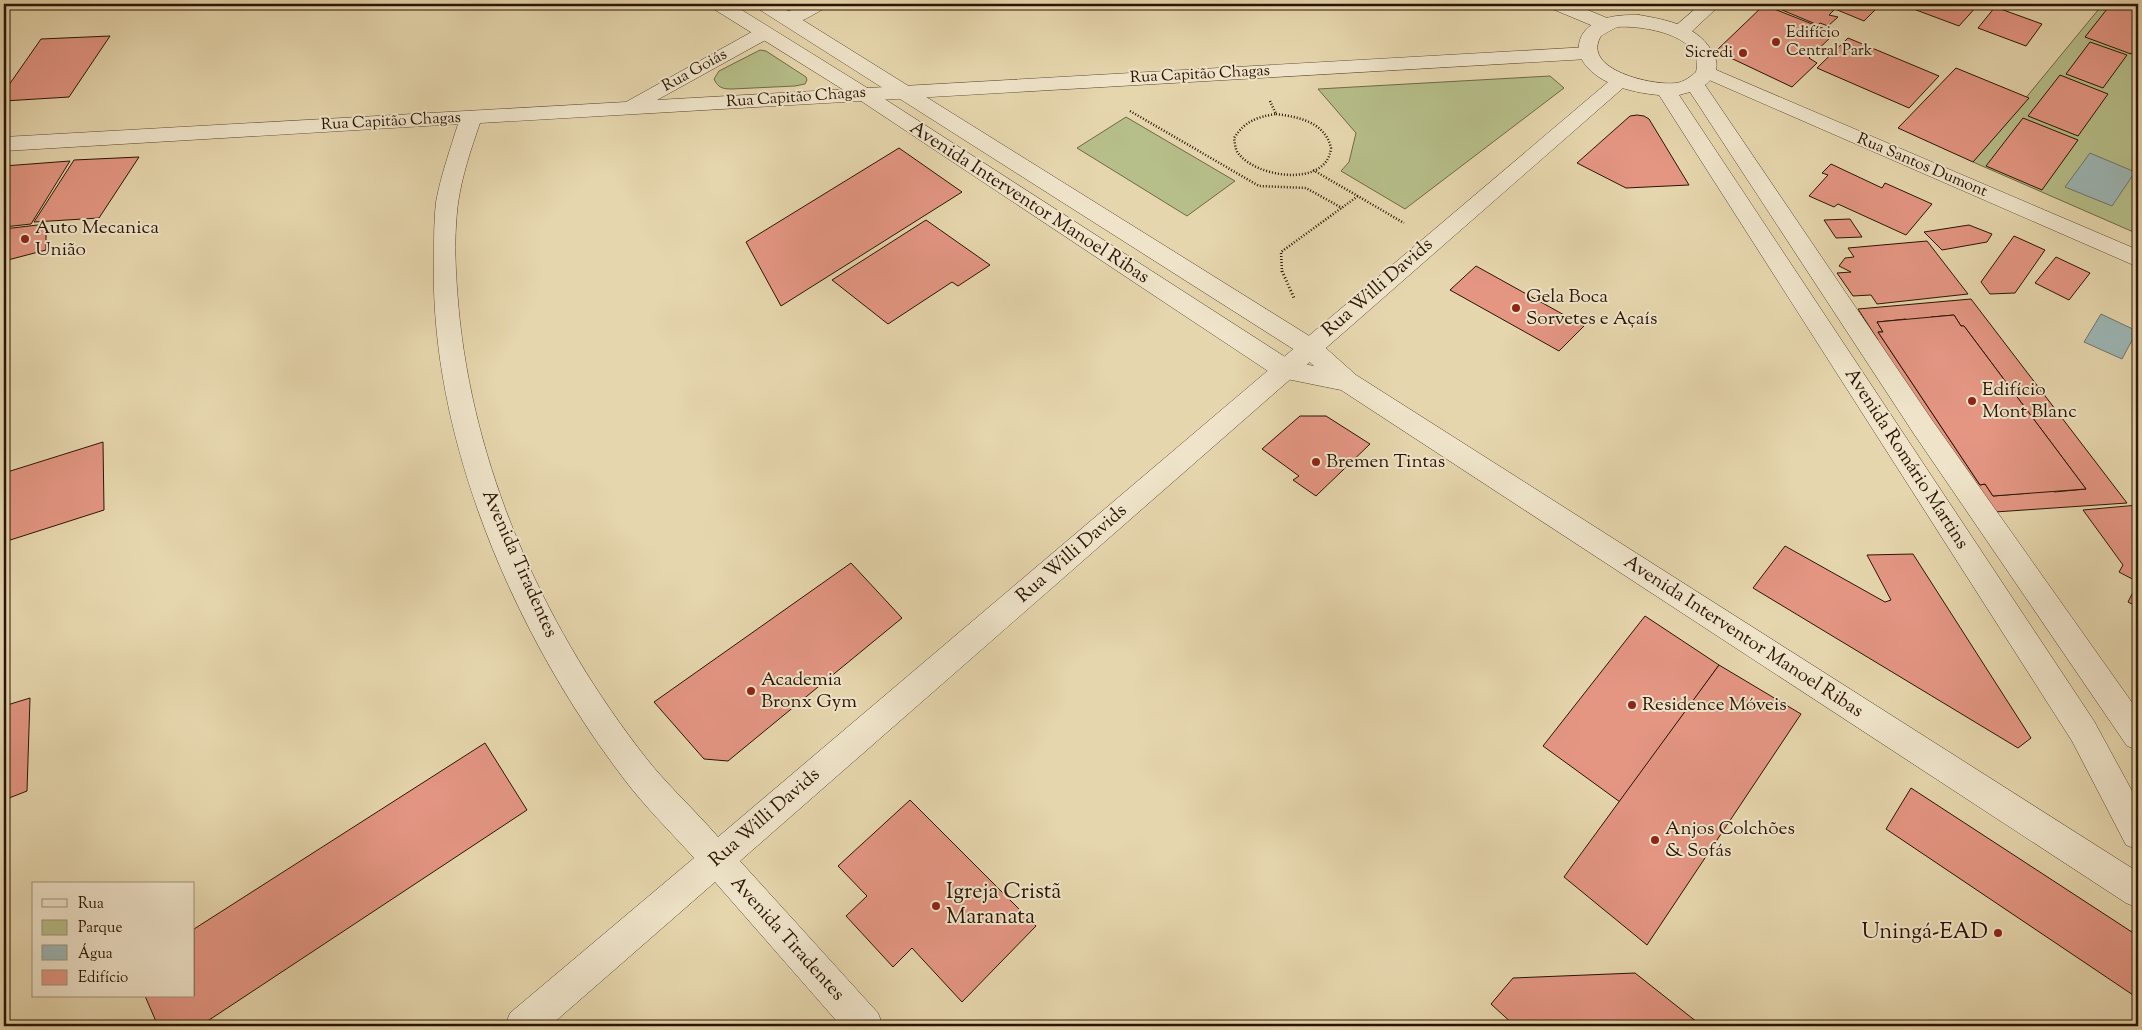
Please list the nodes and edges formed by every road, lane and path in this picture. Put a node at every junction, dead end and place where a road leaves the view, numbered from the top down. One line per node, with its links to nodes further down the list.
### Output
1 (719, 4): 12 (street, Avenida Interventor Manoel Ribas)
2 (764, 4): 8 (street, Avenida Interventor Manoel Ribas)
3 (818, 4): 8 (street)
4 (1557, 4): 11 (street)
5 (1615, 4): 9 (street)
6 (1639, 4): 10 (street)
7 (1712, 4): 13 (street)
8 (788, 19): 18 (street, Avenida Interventor Manoel Ribas)
9 (1626, 21): 10 (street); 11 (street)
10 (1652, 23): 13 (street)
11 (1605, 24): 14 (street)
12 (764, 32): 19 (street, Avenida Interventor Manoel Ribas); 20 (street, Rua Goiás)
13 (1680, 32): 15 (street)
14 (1588, 53): 16 (street); 18 (street, Rua Capitão Chagas)
15 (1700, 78): 17 (street); 28 (street, Rua Santos Dumont); 33 (street, Avenida Romário Martins)
16 (1621, 81): 17 (street); 30 (street, Rua Willi Davids)
17 (1666, 89): 34 (street, Avenida Romário Martins)
18 (906, 92): 19 (street, Rua Capitão Chagas); 30 (street, Avenida Interventor Manoel Ribas)
19 (862, 93): 20 (street, Rua Capitão Chagas); 31 (street, Avenida Interventor Manoel Ribas)
20 (627, 108): 22 (street, Rua Capitão Chagas)
21 (1128, 109): 26 (path)
22 (471, 118): 23 (street, Rua Capitão Chagas); 37 (street, Avenida Tiradentes)
23 (4, 144)
24 (1313, 170): 24 (path); 25 (path)
25 (1358, 196): 26 (path); 27 (path)
26 (1342, 208): 29 (path)
27 (1409, 225)
28 (2138, 259)
29 (1298, 305)
30 (1310, 348): 31 (street, Rua Willi Davids); 32 (street, Avenida Interventor Manoel Ribas)
31 (1286, 370): 32 (street, Avenida Interventor Manoel Ribas); 37 (street, Rua Willi Davids)
32 (1347, 382): 38 (street, Avenida Interventor Manoel Ribas)
33 (1923, 426): 34 (street); 35 (street, Avenida Romário Martins)
34 (1888, 430): 36 (street, Avenida Romário Martins)
35 (2138, 736)
36 (2138, 834)
37 (717, 860): 39 (street, Rua Willi Davids); 40 (street, Avenida Tiradentes)
38 (2138, 892)
39 (523, 1026)
40 (865, 1026)

